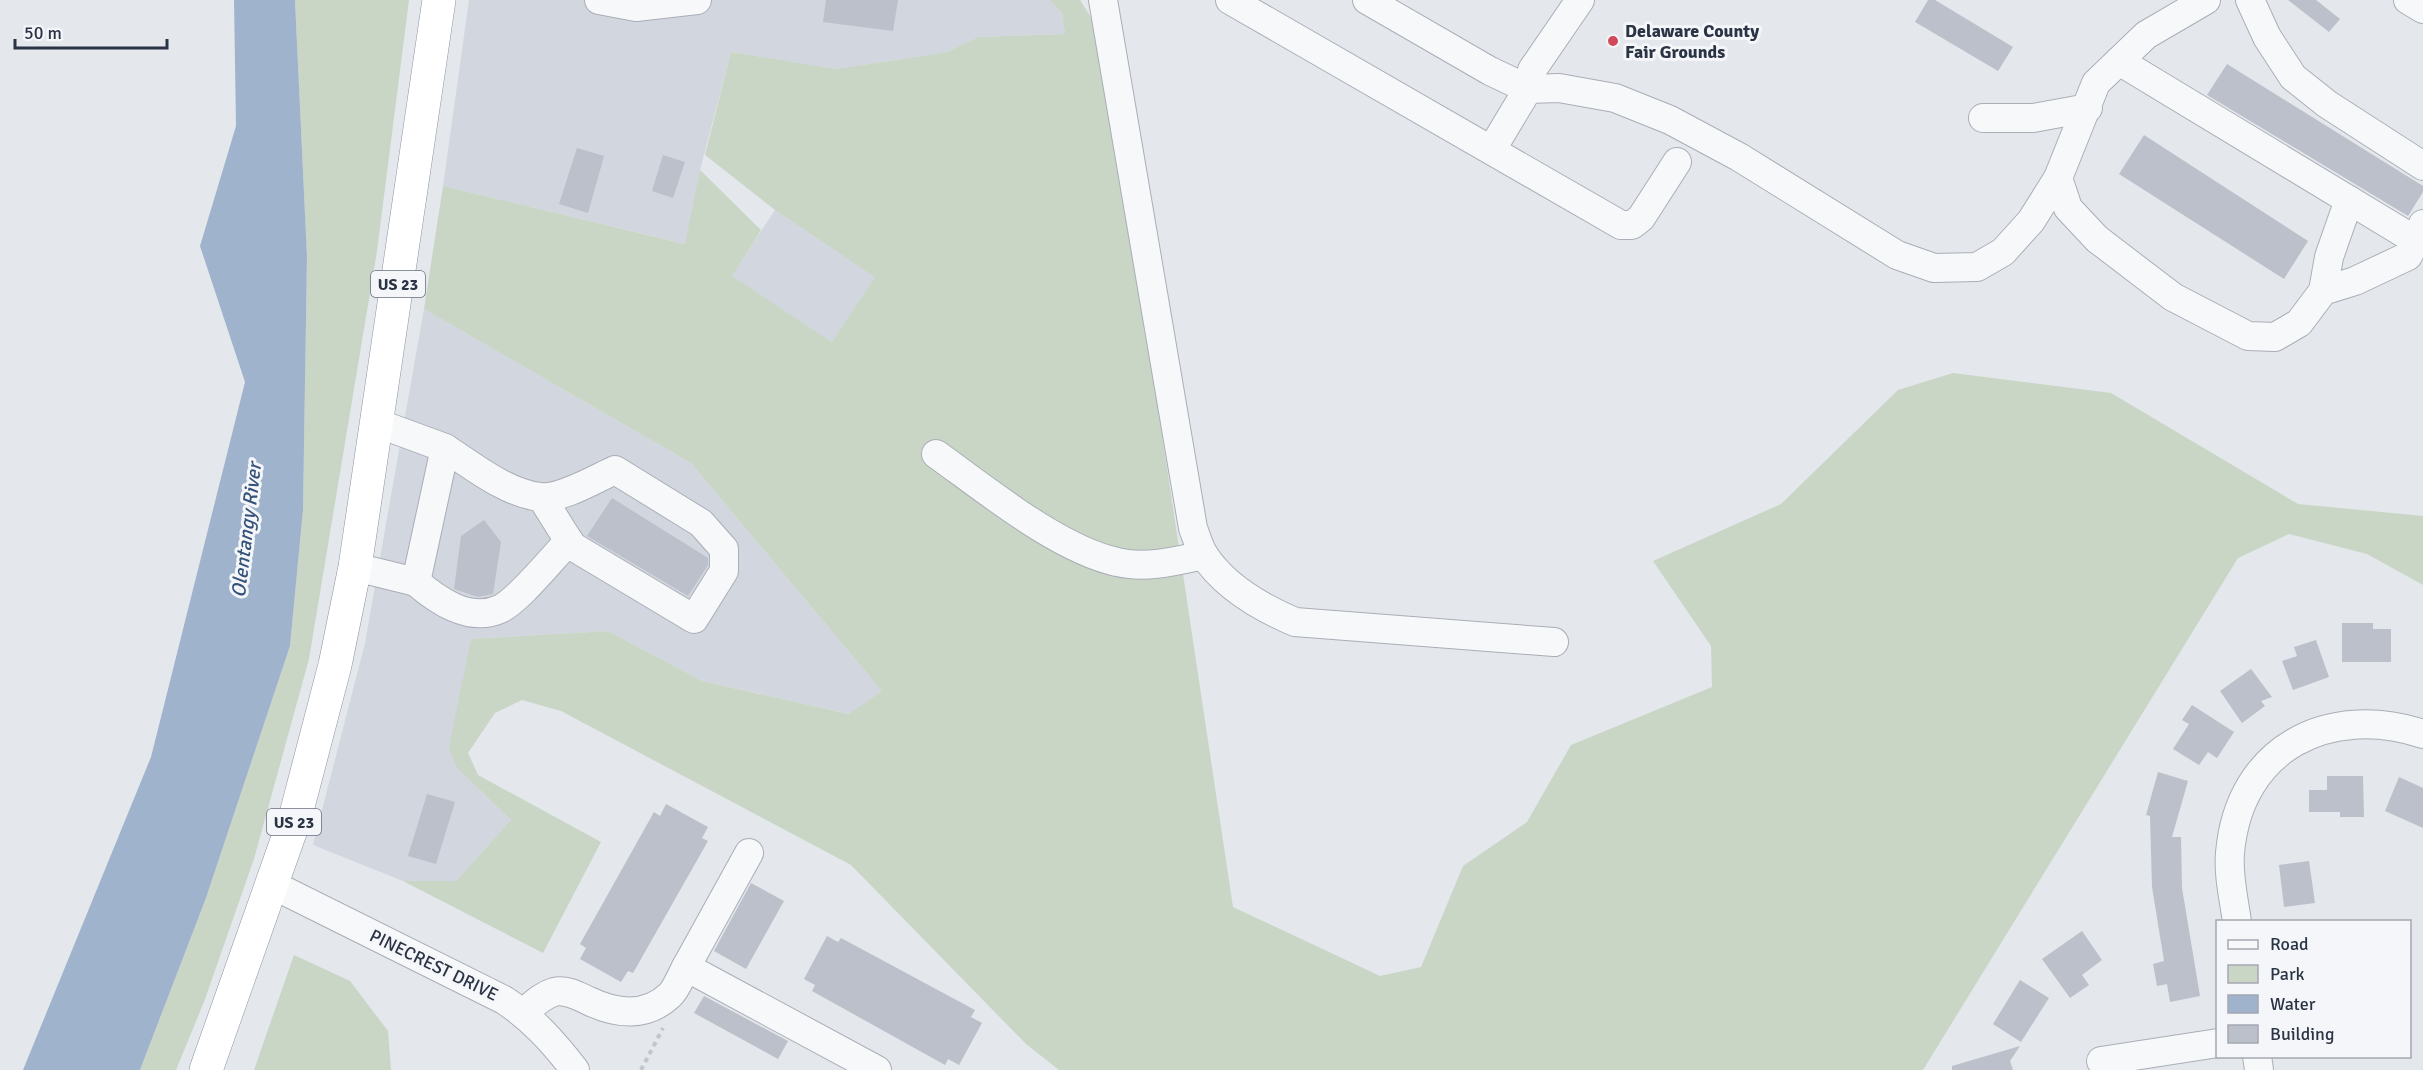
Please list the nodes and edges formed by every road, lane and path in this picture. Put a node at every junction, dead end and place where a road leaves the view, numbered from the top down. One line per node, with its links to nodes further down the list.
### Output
1 (438, 0): 23 (highway, US 23)
2 (599, 0): 3 (street)
3 (697, 0)
4 (1103, 0): 28 (street)
5 (1230, 0): 16 (street)
6 (1367, 0): 13 (street)
7 (1580, 0): 13 (street)
8 (2250, 0): 18 (street)
9 (2408, 0): 11 (street)
10 (2198, 1): 12 (street)
11 (2423, 9)
12 (2119, 61): 14 (street); 20 (street)
13 (1527, 89): 16 (street); 19 (street)
14 (2088, 108): 15 (street); 19 (street)
15 (1983, 118)
16 (1492, 149): 17 (street)
17 (1677, 162)
18 (2423, 166)
19 (2058, 178): 22 (street)
20 (2349, 200): 21 (street); 22 (street)
21 (2417, 244): 22 (street)
22 (2323, 291)
23 (377, 423): 24 (street); 29 (highway, US 23)
24 (445, 448): 26 (street); 30 (street)
25 (936, 454): 28 (street)
26 (542, 498): 27 (street); 27 (street)
27 (569, 541): 30 (street)
28 (1204, 555): 31 (street)
29 (355, 567): 30 (street); 34 (highway, US 23)
30 (416, 582)
31 (1554, 642)
32 (2423, 734): 35 (street)
33 (749, 854): 36 (street)
34 (273, 885): 37 (street, PINECREST DRIVE); 41 (highway, US 23)
35 (2237, 920)
36 (686, 967): 37 (street); 44 (street)
37 (524, 1013): 42 (street, PINECREST DRIVE)
38 (664, 1019): 43 (path)
39 (2216, 1042): 40 (street)
40 (2101, 1061)
41 (206, 1070)
42 (575, 1070)
43 (641, 1070)
44 (877, 1070)

